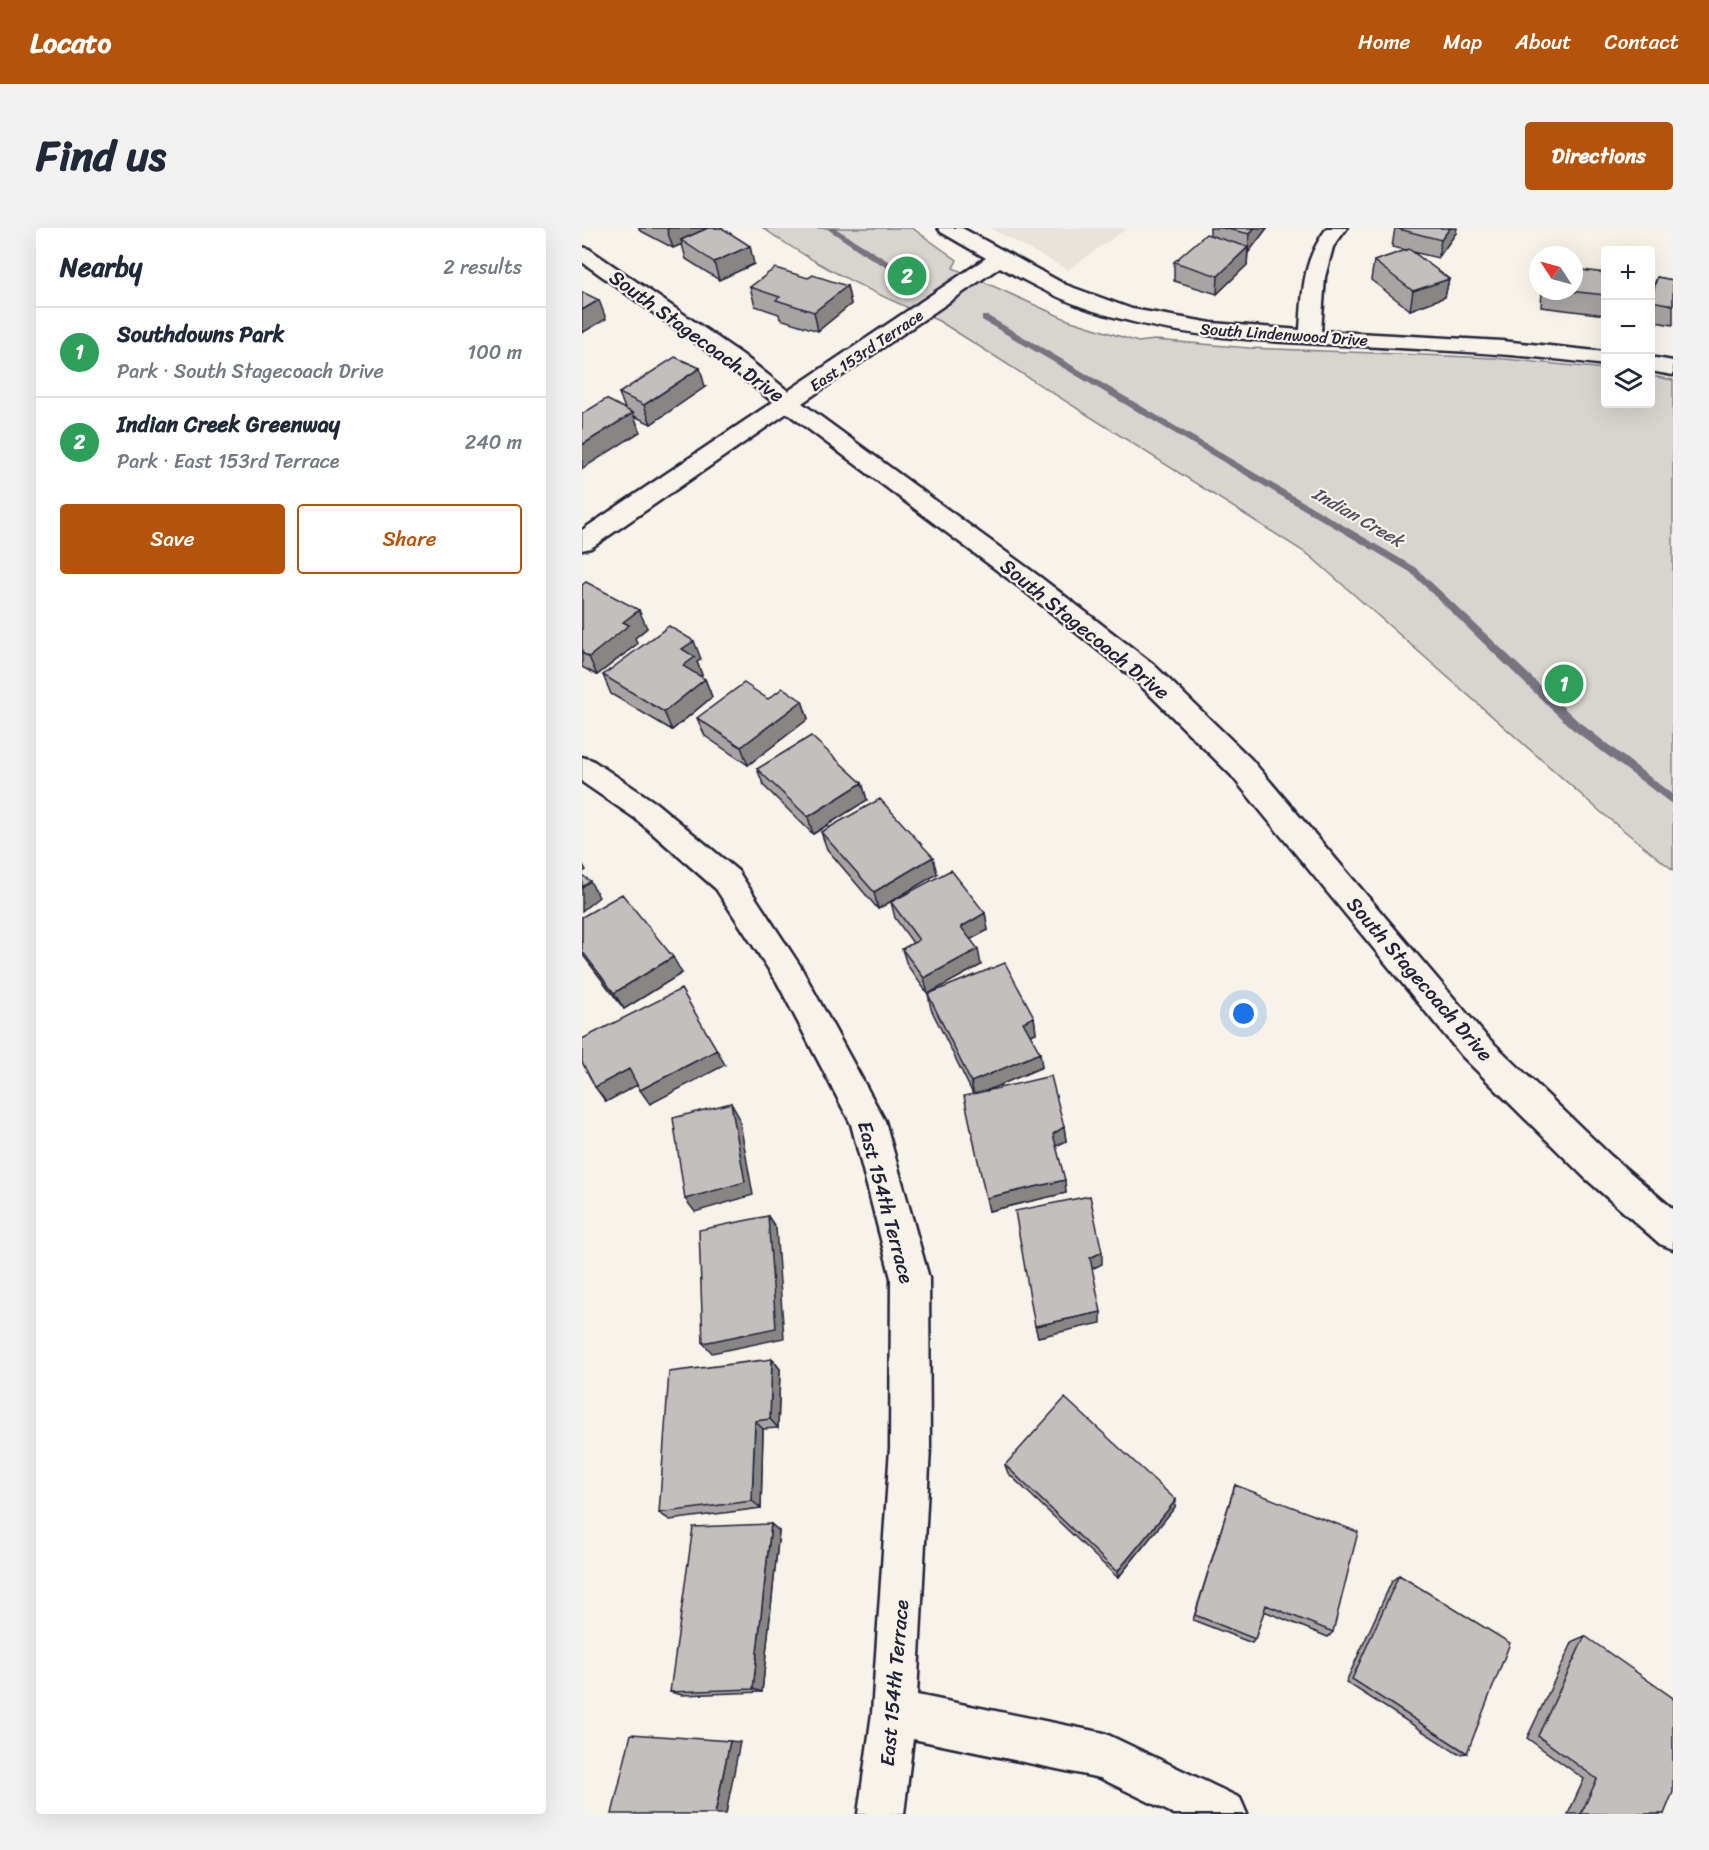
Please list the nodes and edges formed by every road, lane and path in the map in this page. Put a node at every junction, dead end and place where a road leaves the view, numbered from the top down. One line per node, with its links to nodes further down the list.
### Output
1 (948, 228): 3 (street, South Lindenwood Drive)
2 (1337, 228): 5 (street)
3 (1001, 257): 5 (street, South Lindenwood Drive); 9 (street, East 153rd Terrace)
4 (585, 260): 9 (street, South Stagecoach Drive)
5 (1310, 337): 6 (street, South Lindenwood Drive)
6 (1601, 358)
7 (1655, 365): 8 (street)
8 (1673, 368)
9 (788, 402): 10 (street, East 153rd Terrace); 12 (street, South Stagecoach Drive)
10 (582, 542)
11 (582, 768): 13 (street, East 154th Terrace)
12 (1673, 1232)
13 (894, 1713): 14 (street, East 154th Terrace); 15 (street)
14 (881, 1814)
15 (1224, 1814)

